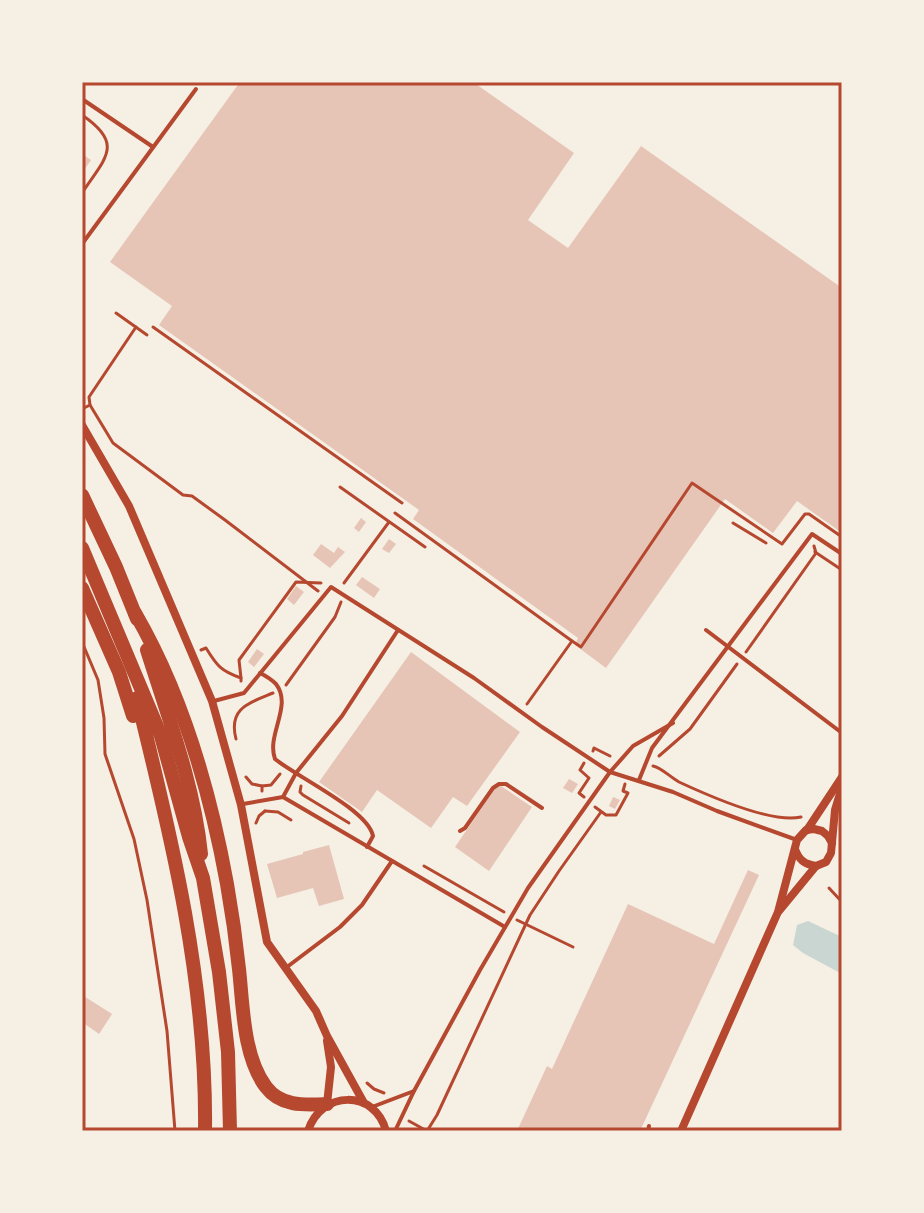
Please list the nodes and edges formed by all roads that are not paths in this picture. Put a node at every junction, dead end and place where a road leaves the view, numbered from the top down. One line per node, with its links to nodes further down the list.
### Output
1 (196, 89): 3 (lane)
2 (82, 99): 3 (lane)
3 (154, 147): 4 (lane)
4 (82, 244)
5 (82, 425): 16 (street)
6 (82, 495): 10 (highway)
7 (82, 548): 14 (highway)
8 (842, 554): 13 (lane)
9 (82, 588): 27 (highway)
10 (135, 613): 35 (highway); 41 (highway)
11 (398, 630): 15 (lane); 19 (lane); 20 (lane)
12 (706, 630): 13 (lane)
13 (729, 647): 17 (lane); 18 (lane)
14 (127, 656): 27 (highway); 35 (highway)
15 (260, 673): 16 (lane); 20 (lane)
16 (212, 701): 25 (street)
17 (673, 723): 19 (lane); 22 (lane)
18 (842, 733)
19 (610, 772): 22 (lane); 37 (lane)
20 (296, 773): 24 (lane); 32 (lane)
21 (842, 777): 28 (street)
22 (639, 781): 30 (lane)
23 (842, 787): 31 (street)
24 (283, 797): 25 (lane); 32 (lane)
25 (241, 805): 38 (street)
26 (542, 808): 29 (lane)
27 (169, 830): 43 (highway)
28 (806, 830): 30 (street); 31 (street)
29 (460, 831)
30 (797, 840): 34 (street); 36 (street)
31 (832, 843): 34 (street)
32 (367, 847): 33 (lane)
33 (392, 861): 37 (lane); 38 (lane)
34 (816, 866): 36 (street)
35 (203, 878): 44 (highway)
36 (778, 912): 48 (street)
37 (505, 927): 40 (lane)
38 (285, 968): 39 (street)
39 (327, 1036): 41 (street); 42 (street)
40 (414, 1091): 42 (lane); 47 (lane)
41 (327, 1104): 42 (street); 45 (street)
42 (367, 1105): 46 (street)
43 (205, 1131)
44 (230, 1131)
45 (308, 1131)
46 (386, 1131)
47 (395, 1131)
48 (681, 1131)

